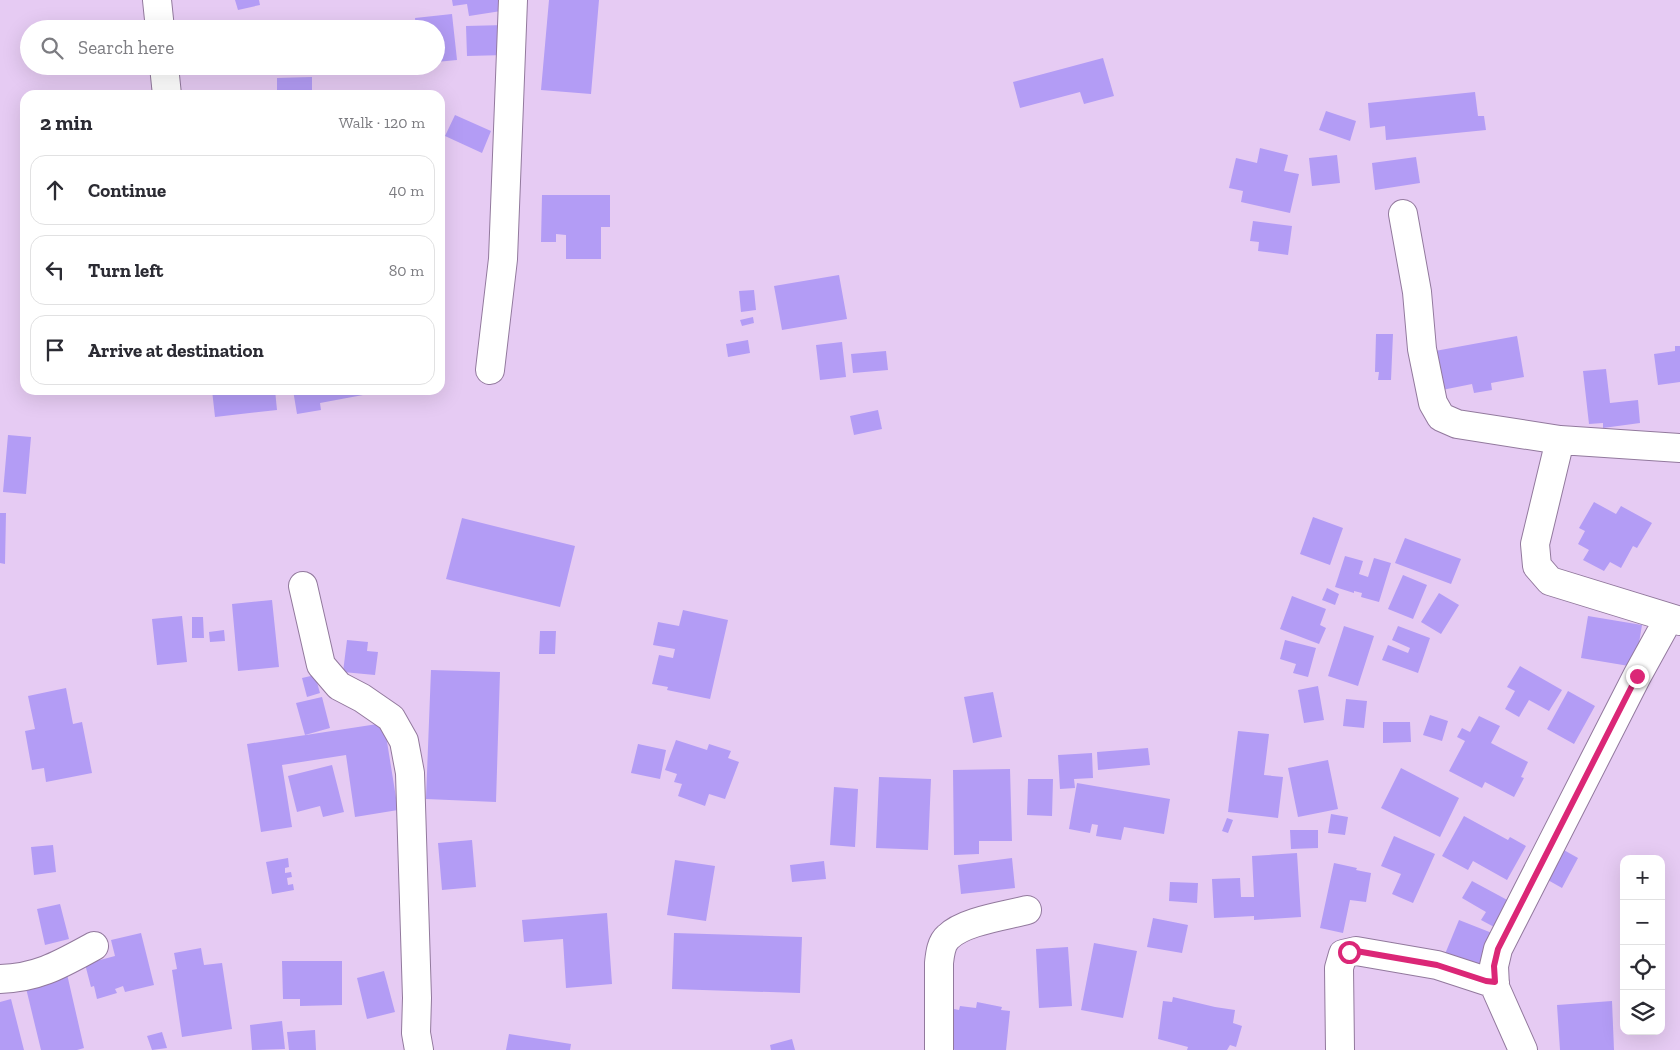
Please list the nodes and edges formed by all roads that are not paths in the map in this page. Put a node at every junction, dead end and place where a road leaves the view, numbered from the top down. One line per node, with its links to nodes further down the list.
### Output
1 (157, 0): 3 (street)
2 (513, 0): 7 (street)
3 (159, 20)
4 (165, 75): 5 (street)
5 (166, 90)
6 (1403, 214): 8 (street)
7 (490, 370)
8 (1560, 440): 9 (street); 11 (street)
9 (1680, 448)
10 (303, 586): 16 (street)
11 (1674, 620): 15 (street)
12 (1027, 910): 17 (street)
13 (94, 946): 14 (street)
14 (0, 979)
15 (1495, 982): 18 (street); 19 (street)
16 (419, 1050)
17 (939, 1050)
18 (1340, 1050)
19 (1523, 1050)

